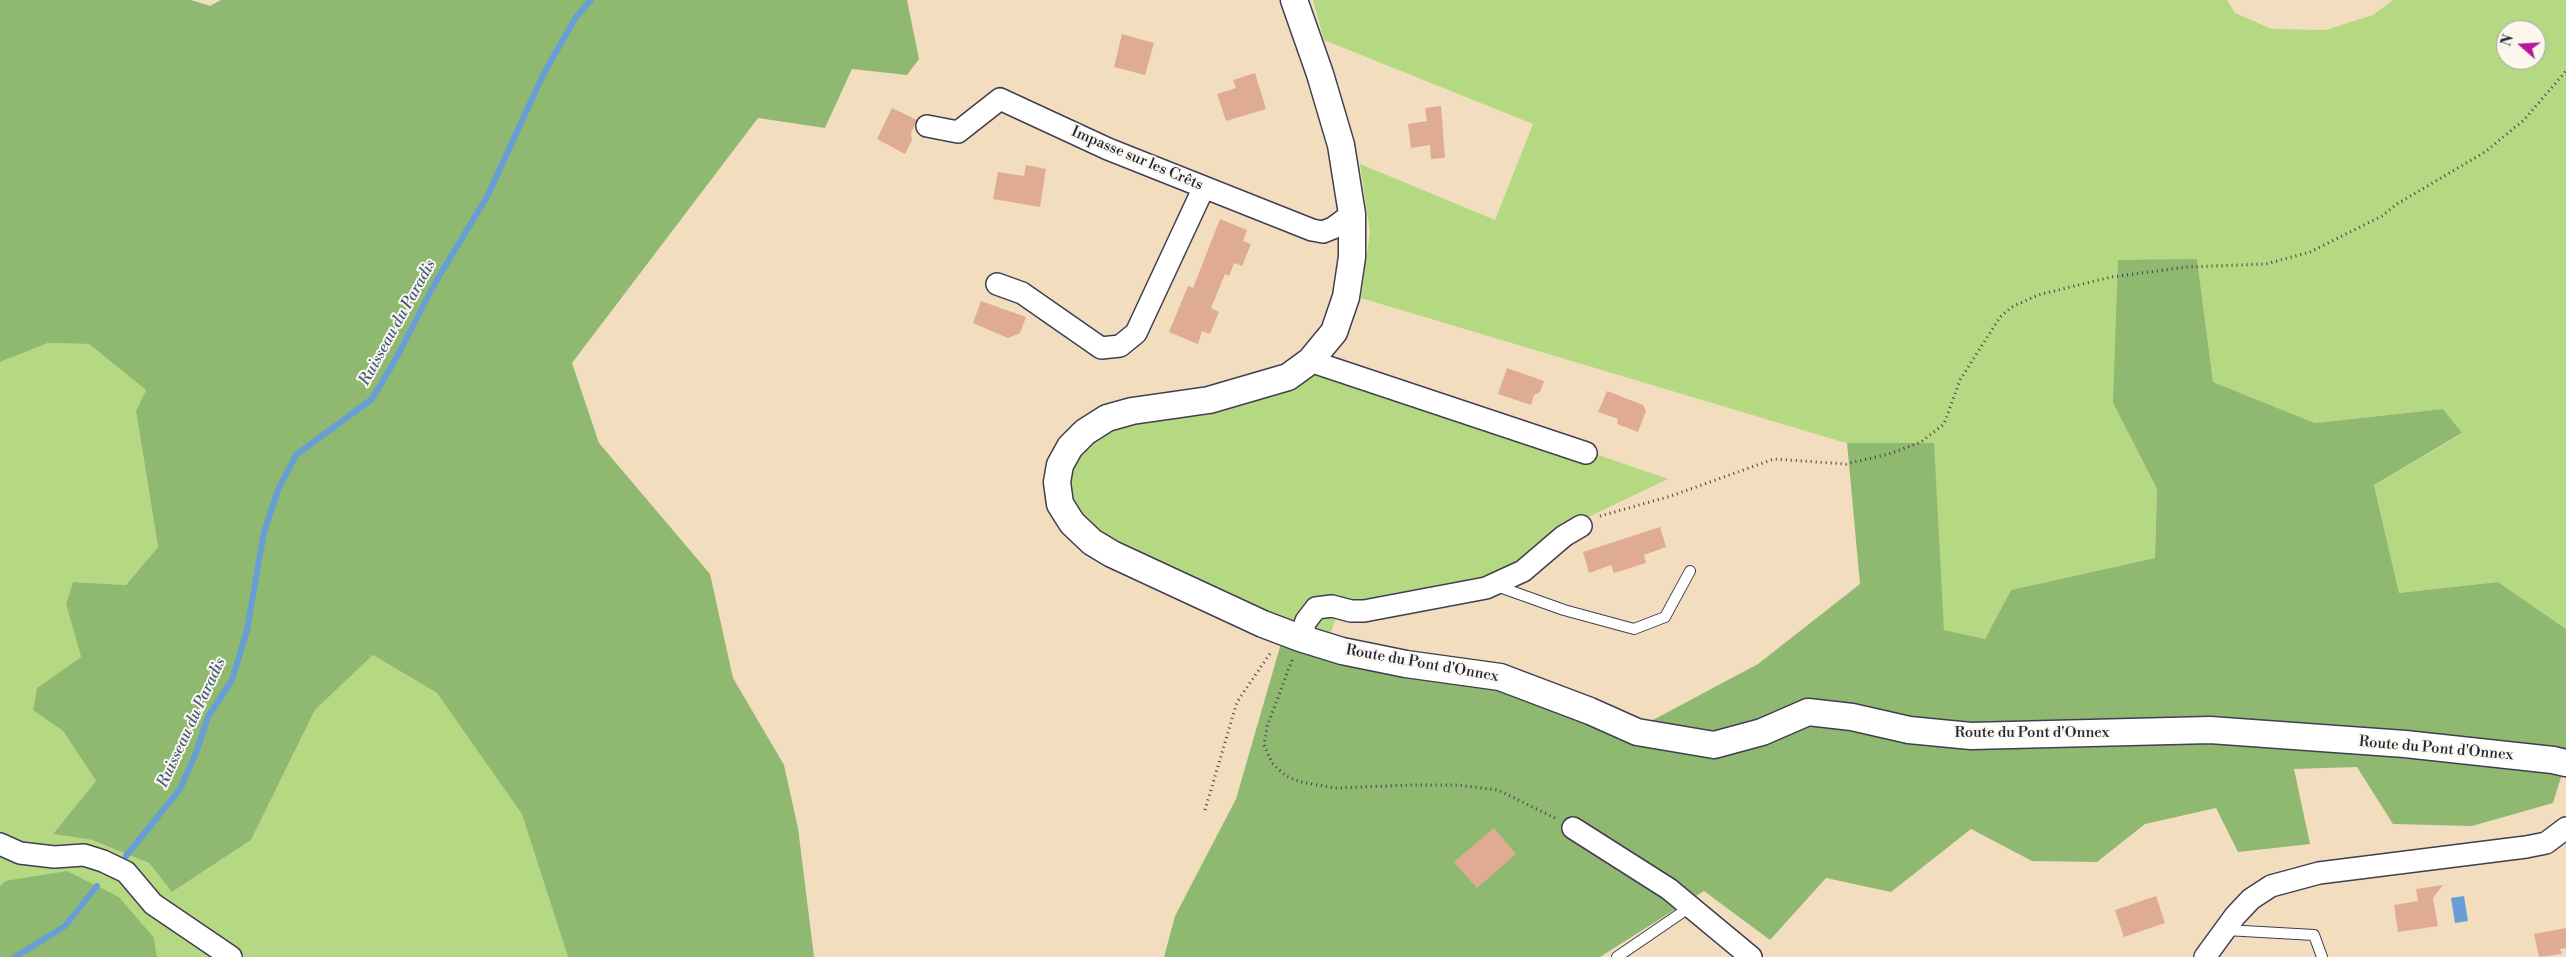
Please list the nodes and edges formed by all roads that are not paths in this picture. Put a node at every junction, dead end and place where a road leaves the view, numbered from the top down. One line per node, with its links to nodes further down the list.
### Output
1 (1294, 0): 4 (street, Route du Pont d'Onnex)
2 (928, 126): 3 (street, Impasse sur les Crêts)
3 (1204, 187): 4 (street, Impasse sur les Crêts); 5 (street)
4 (1352, 214): 6 (street, Route du Pont d'Onnex)
5 (997, 284)
6 (1310, 360): 7 (street); 11 (street, Route du Pont d'Onnex)
7 (1586, 453)
8 (1581, 526): 10 (street)
9 (1690, 571): 10 (lane)
10 (1493, 585): 11 (street)
11 (1292, 636): 12 (street, Route du Pont d'Onnex)
12 (2566, 763)
13 (1573, 828): 16 (street)
14 (2566, 828): 17 (street)
15 (0, 844): 18 (street)
16 (1690, 907): 19 (lane); 20 (street)
17 (2225, 930): 21 (street); 22 (lane)
18 (231, 957)
19 (1617, 957)
20 (1751, 957)
21 (2205, 957)
22 (2322, 957)

